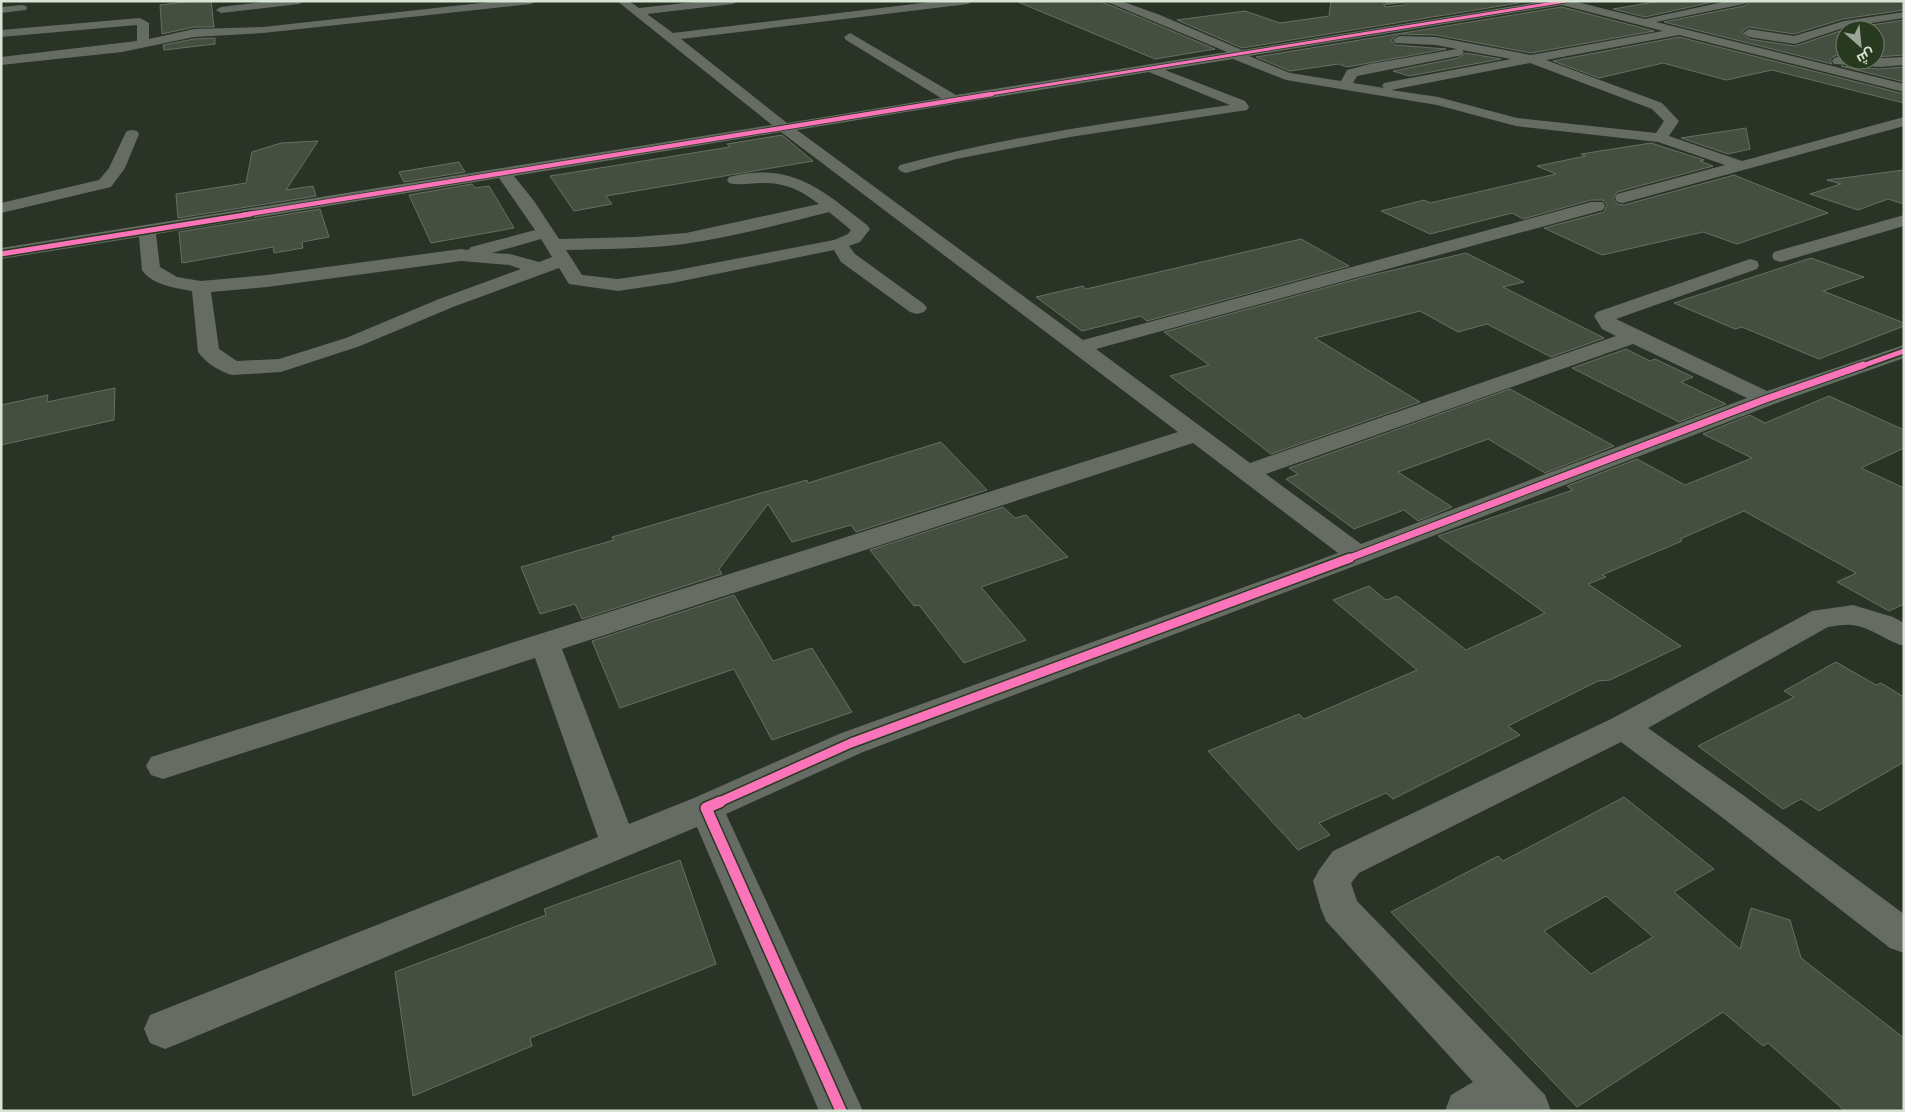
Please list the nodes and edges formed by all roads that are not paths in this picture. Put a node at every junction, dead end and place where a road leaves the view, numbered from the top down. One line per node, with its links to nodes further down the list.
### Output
1 (299, 1): 10 (street)
2 (531, 1): 20 (street)
3 (622, 1): 15 (street)
4 (732, 1): 15 (street)
5 (968, 1): 25 (street)
6 (1110, 1): 29 (street)
7 (1500, 1): 12 (street)
8 (1744, 1): 17 (street)
9 (1565, 2): 12 (street); 18 (street)
10 (264, 5): 14 (street); 20 (street)
11 (22, 8): 13 (street)
12 (1524, 8): 29 (street)
13 (1, 10)
14 (221, 10)
15 (637, 12): 25 (street)
16 (1904, 15): 22 (street)
17 (1656, 19): 18 (street); 19 (street)
18 (1642, 22): 21 (street)
19 (1712, 28)
20 (263, 30): 27 (street)
21 (1680, 31): 31 (street); 34 (street)
22 (1740, 32)
23 (1, 34): 27 (street)
24 (1170, 36): 29 (street)
25 (671, 37): 42 (street)
26 (850, 37): 40 (street)
27 (143, 43): 32 (street)
28 (1474, 49): 30 (street); 31 (street); 37 (street)
29 (1232, 54): 35 (street); 37 (street)
30 (1297, 54)
31 (1531, 59): 39 (street); 44 (street)
32 (1, 61)
33 (1898, 62): 34 (street); 36 (street)
34 (1808, 65): 36 (street)
35 (1150, 68): 40 (street); 46 (street)
36 (1848, 74): 38 (street)
37 (1344, 87): 39 (street)
38 (1904, 88)
39 (1367, 90): 44 (street)
40 (954, 100): 42 (street)
41 (1904, 121): 45 (street)
42 (785, 128): 47 (street); 65 (street)
43 (132, 134): 52 (street)
44 (1660, 138): 45 (street)
45 (1740, 165): 49 (street)
46 (906, 168)
47 (503, 173): 54 (street); 56 (street)
48 (735, 180): 50 (street)
49 (1624, 198)
50 (831, 206): 55 (street); 56 (street)
51 (1597, 206): 65 (street)
52 (1, 208)
53 (1904, 220): 59 (street)
54 (147, 231): 57 (street); 62 (street)
55 (839, 244): 56 (street); 63 (street)
56 (556, 251): 58 (street); 61 (street)
57 (1, 254)
58 (461, 255): 61 (street); 62 (street)
59 (1781, 256)
60 (1750, 265): 64 (street)
61 (539, 268): 62 (street)
62 (200, 287)
63 (917, 308)
64 (1633, 337): 67 (street); 69 (street)
65 (1081, 347): 68 (street)
66 (1904, 351): 67 (street)
67 (1766, 399): 70 (street)
68 (1197, 434): 69 (street); 72 (street)
69 (1248, 472): 70 (street)
70 (1358, 555): 75 (street)
71 (1904, 636): 73 (street)
72 (544, 643): 74 (street); 76 (street)
73 (1623, 727): 77 (street); 79 (street)
74 (163, 766)
75 (706, 808): 76 (street); 80 (street)
76 (618, 843): 78 (street)
77 (1904, 936)
78 (165, 1029)
79 (1517, 1098): 81 (street)
80 (841, 1111)
81 (1467, 1111)

